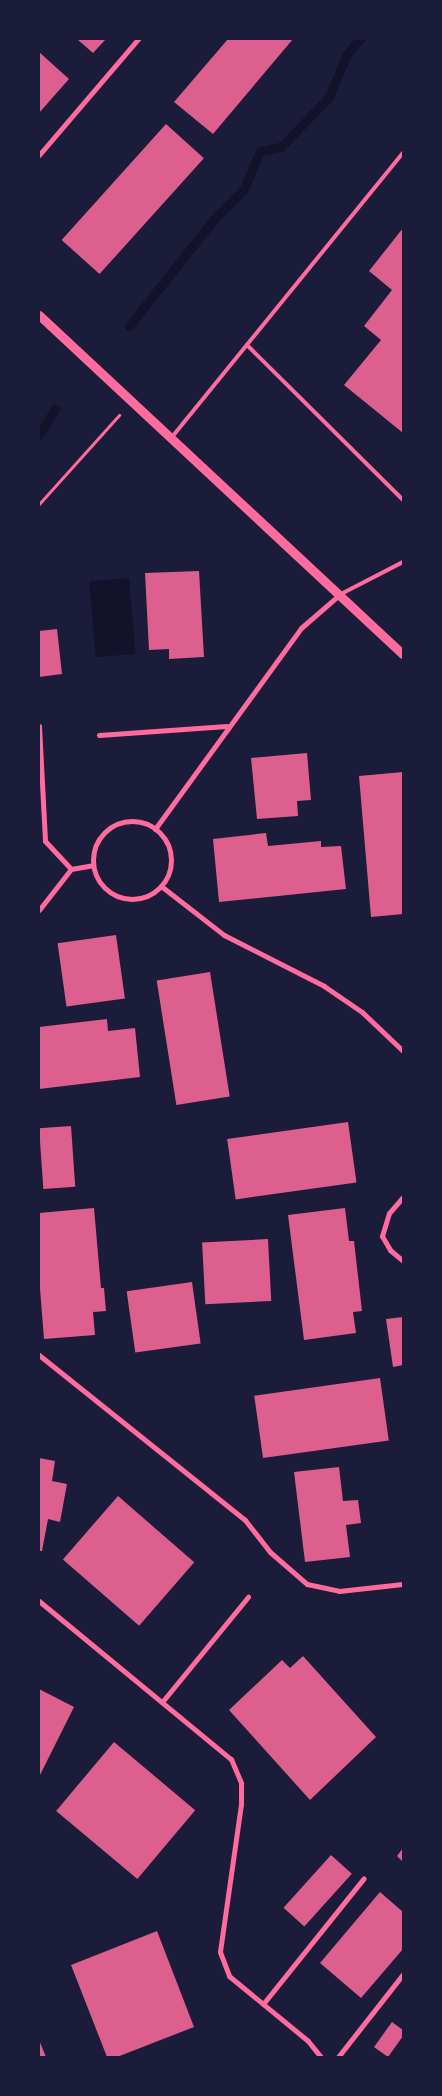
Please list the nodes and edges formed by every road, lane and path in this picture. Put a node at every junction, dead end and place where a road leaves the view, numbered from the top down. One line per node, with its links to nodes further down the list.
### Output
1 (138, 39): 3 (street)
2 (403, 153): 5 (lane)
3 (39, 156)
4 (39, 315): 6 (street)
5 (247, 345): 7 (lane); 8 (lane)
6 (131, 402): 7 (street); 9 (path)
7 (170, 438): 11 (street)
8 (403, 500)
9 (39, 504)
10 (403, 562): 11 (lane)
11 (338, 596): 12 (street); 14 (street)
12 (403, 654)
13 (39, 726): 18 (street)
14 (227, 726): 15 (street); 16 (street)
15 (100, 734)
16 (155, 829): 17 (street); 19 (street)
17 (93, 865): 18 (street); 19 (street)
18 (71, 869): 20 (street)
19 (161, 886): 21 (street)
20 (39, 910)
21 (403, 1051)
22 (403, 1197): 23 (street)
23 (403, 1261)
24 (39, 1355): 25 (street)
25 (403, 1584)
26 (248, 1597): 28 (street)
27 (39, 1601): 28 (street)
28 (162, 1702): 31 (street)
29 (364, 1878): 31 (street)
30 (403, 1974): 33 (street)
31 (263, 2004): 32 (street)
32 (321, 2057)
33 (338, 2057)

